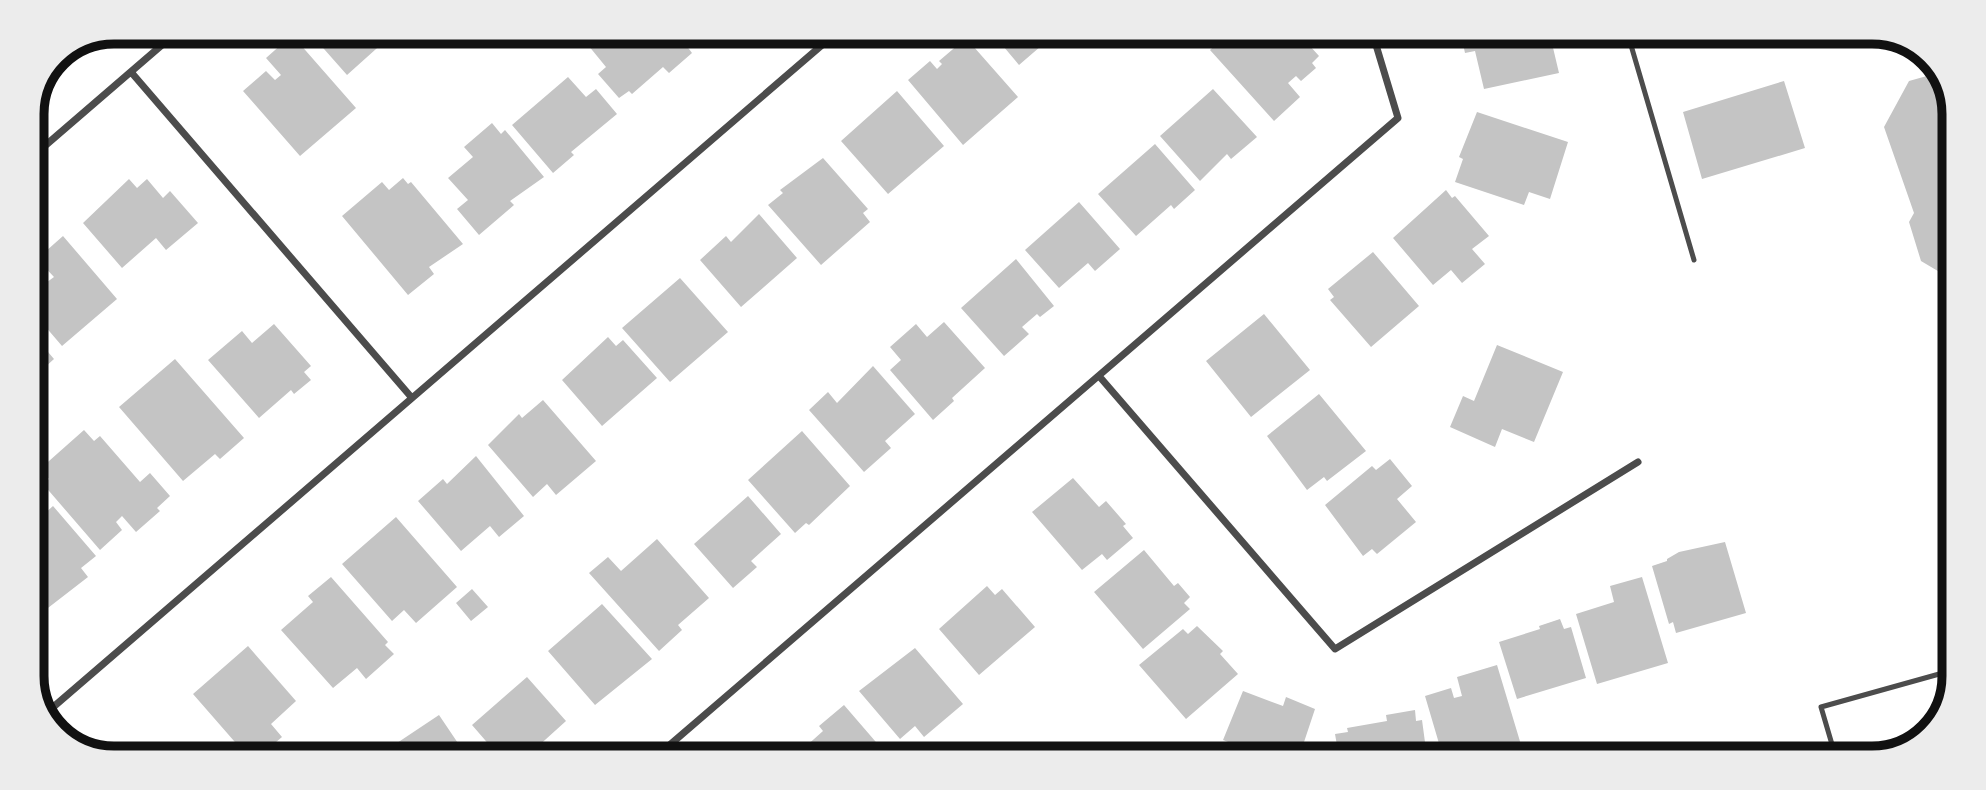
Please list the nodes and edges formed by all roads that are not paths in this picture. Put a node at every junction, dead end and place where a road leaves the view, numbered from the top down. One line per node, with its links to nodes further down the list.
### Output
1 (163, 44): 5 (street)
2 (823, 44): 9 (street)
3 (1376, 44): 8 (street)
4 (1631, 44): 7 (lane)
5 (131, 72): 6 (street); 9 (street)
6 (44, 147)
7 (1694, 260)
8 (1099, 376): 10 (street); 13 (street)
9 (412, 398): 12 (street)
10 (1638, 462)
11 (1942, 673): 14 (lane)
12 (52, 708)
13 (668, 746)
14 (1832, 746)

